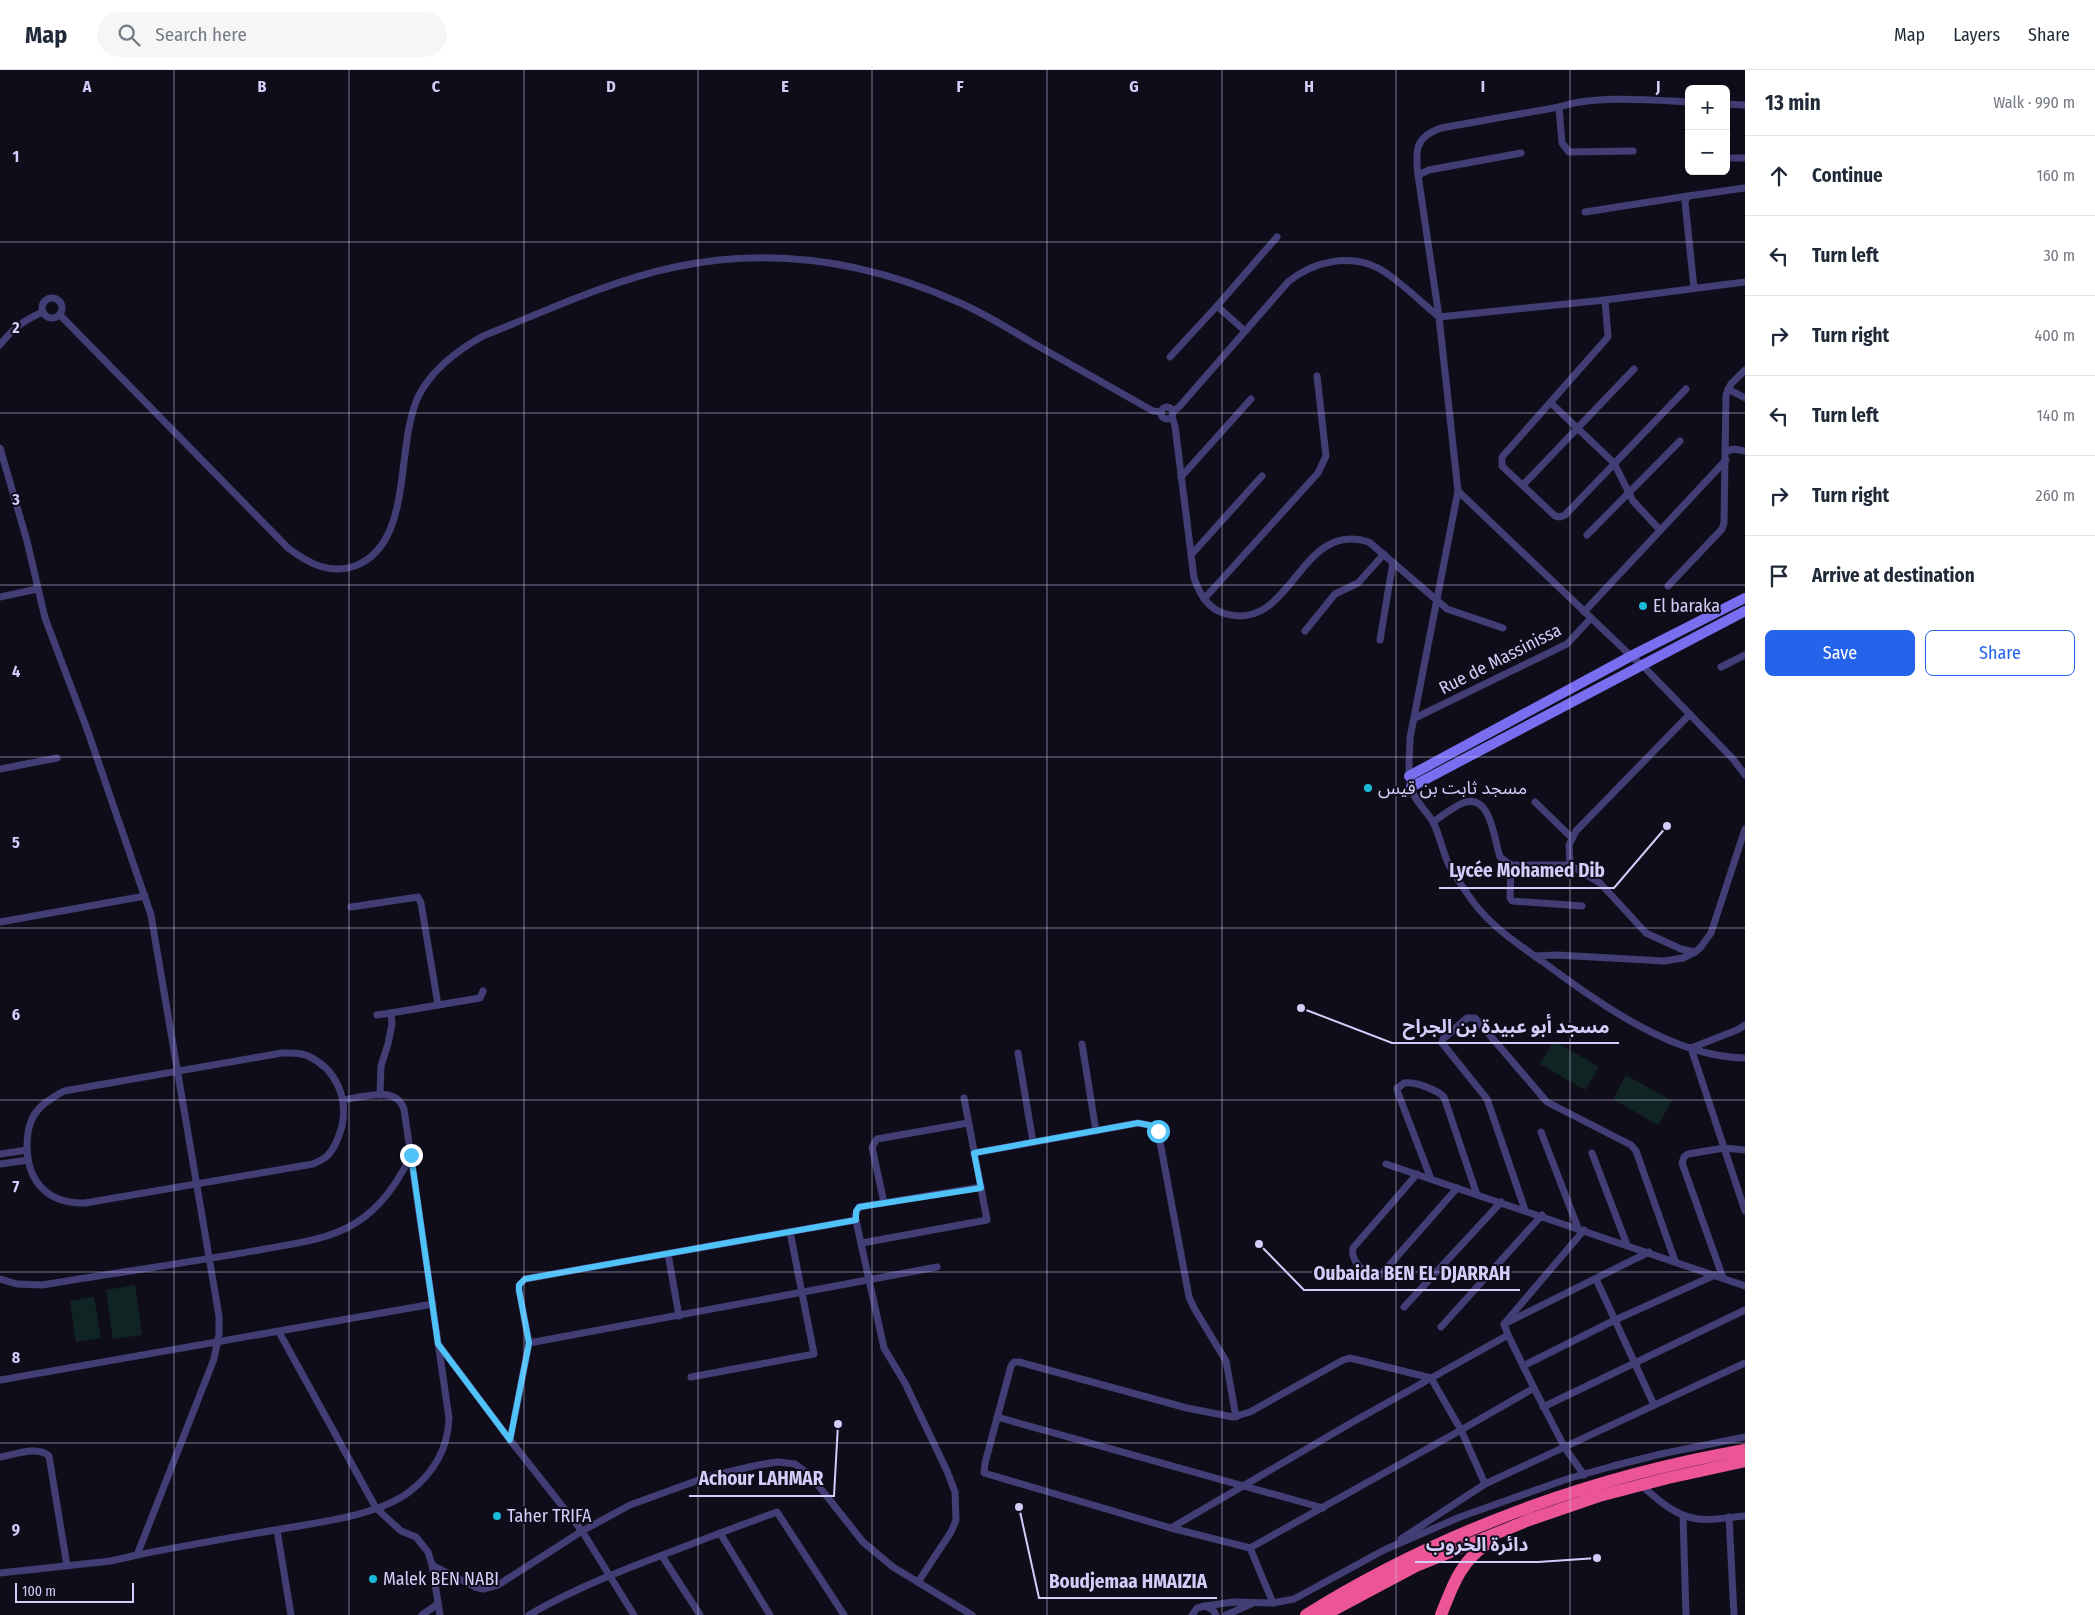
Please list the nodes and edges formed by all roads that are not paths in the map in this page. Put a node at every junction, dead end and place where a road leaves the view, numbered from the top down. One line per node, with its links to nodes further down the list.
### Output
1 (1685, 102): 4 (street)
2 (1730, 104): 3 (street)
3 (1745, 105)
4 (1559, 107): 5 (street); 9 (street)
5 (1633, 151)
6 (1522, 153): 9 (street)
7 (1730, 158): 8 (street)
8 (1745, 158)
9 (1418, 175): 20 (street)
10 (1745, 188): 11 (street)
11 (1688, 196): 12 (street); 15 (street)
12 (1585, 212)
13 (1277, 237): 17 (street)
14 (1745, 282): 15 (street)
15 (1694, 288): 16 (street)
16 (1605, 300): 20 (street); 31 (street)
17 (1217, 306): 21 (street); 23 (street)
18 (42, 312): 19 (street); 19 (street); 22 (street)
19 (60, 315): 32 (street)
20 (1439, 316): 21 (street); 43 (street)
21 (1245, 331): 32 (street)
22 (0, 344)
23 (1170, 357)
24 (1634, 369): 33 (street)
25 (1745, 370): 28 (street)
26 (1317, 376): 54 (street)
27 (1686, 389): 39 (street)
28 (1728, 389): 29 (street); 36 (street)
29 (1745, 398)
30 (1251, 399): 41 (street)
31 (1551, 403): 33 (street); 42 (street)
32 (1173, 414): 41 (street)
33 (1578, 428): 39 (street); 42 (street)
34 (1680, 441): 44 (street)
35 (0, 448): 51 (street)
36 (1726, 451): 37 (street); 38 (street)
37 (1745, 451)
38 (1726, 460): 45 (street); 50 (street)
39 (1614, 463): 42 (street); 44 (street)
40 (1262, 476): 47 (street)
41 (1182, 477): 47 (street)
42 (1523, 485)
43 (1458, 491): 55 (street); 57 (street)
44 (1629, 494): 45 (street); 46 (street)
45 (1660, 530): 57 (street)
46 (1587, 535)
47 (1191, 554): 54 (street)
48 (1384, 554): 49 (street); 54 (street); 60 (street)
49 (1393, 562): 55 (street); 61 (street)
50 (1668, 586)
51 (37, 589): 52 (street); 79 (street)
52 (0, 597)
53 (1745, 598): 62 (main road)
54 (1204, 599)
55 (1437, 602): 59 (street); 67 (street)
56 (1745, 611): 64 (main road)
57 (1584, 612): 58 (street)
58 (1591, 618): 62 (street); 67 (street, Rue de Massinissa)
59 (1503, 628)
60 (1305, 631)
61 (1380, 640)
62 (1631, 656): 64 (street); 71 (main road)
63 (1745, 656): 65 (street)
64 (1643, 666): 66 (street); 72 (main road)
65 (1721, 667)
66 (1690, 714): 70 (street); 76 (street)
67 (1416, 718): 71 (street)
68 (58, 758): 69 (street)
69 (0, 769)
70 (1745, 775)
71 (1409, 776): 72 (street)
72 (1411, 787): 74 (street)
73 (1535, 802): 76 (street)
74 (1433, 822): 77 (street); 85 (street)
75 (1745, 829): 83 (street)
76 (1572, 838): 78 (street)
77 (1511, 865): 78 (street); 80 (street)
78 (1570, 865): 83 (street)
79 (145, 896): 82 (street); 96 (street)
80 (1582, 906)
81 (352, 907): 88 (street)
82 (0, 922)
83 (1695, 952): 84 (street)
84 (1557, 955): 85 (street); 86 (street)
85 (1535, 956): 86 (street)
86 (1556, 972): 93 (street)
87 (483, 991): 88 (street)
88 (438, 1005): 89 (street)
89 (391, 1013): 90 (street); 97 (street)
90 (377, 1015)
91 (1745, 1025): 93 (street)
92 (1082, 1044): 101 (street)
93 (1691, 1048): 95 (street); 104 (street)
94 (1018, 1053): 103 (street)
95 (1745, 1058)
96 (177, 1070): 99 (street); 105 (street); 116 (street)
97 (380, 1095): 99 (street); 110 (street)
98 (964, 1098): 100 (street)
99 (343, 1100): 116 (street)
100 (968, 1123): 107 (street); 121 (street)
101 (1096, 1131): 103 (street); 163 (street)
102 (1541, 1132): 126 (street)
103 (1033, 1142): 107 (street)
104 (1724, 1148): 106 (street); 123 (street); 136 (street)
105 (27, 1150): 109 (street); 111 (street)
106 (1745, 1150)
107 (974, 1153): 117 (street)
108 (1592, 1153): 129 (street)
109 (0, 1154)
110 (411, 1155): 132 (street); 142 (street)
111 (28, 1160): 112 (street); 116 (street)
112 (0, 1164)
113 (1386, 1164): 114 (street)
114 (1417, 1174): 115 (street); 118 (street)
115 (1431, 1179): 118 (street); 119 (street)
116 (197, 1183): 132 (street)
117 (981, 1188): 121 (street); 128 (street)
118 (1457, 1188): 119 (street)
119 (1477, 1194): 120 (street)
120 (1501, 1202): 122 (street); 143 (street)
121 (884, 1203): 125 (street)
122 (1525, 1210): 124 (street); 133 (street)
123 (1745, 1211)
124 (1542, 1216): 126 (street); 148 (street)
125 (856, 1220): 127 (street); 128 (street)
126 (1581, 1229): 129 (street); 147 (street)
127 (790, 1232): 131 (street); 141 (street)
128 (862, 1243): 139 (street)
129 (1627, 1245): 130 (street)
130 (1650, 1252): 133 (street); 138 (street)
131 (668, 1254): 145 (street); 152 (street)
132 (210, 1259): 137 (street); 151 (street)
133 (1675, 1261): 135 (street)
134 (937, 1267): 139 (street)
135 (1716, 1275): 136 (street); 146 (street)
136 (1723, 1278): 140 (street)
137 (0, 1279)
138 (1596, 1279): 146 (street); 147 (street)
139 (869, 1280): 141 (street); 194 (street)
140 (1745, 1286)
141 (802, 1293): 145 (street); 157 (street)
142 (433, 1304): 149 (street); 153 (street)
143 (1404, 1308)
144 (1745, 1310): 154 (street)
145 (679, 1316): 152 (street)
146 (1615, 1320): 154 (street); 156 (street)
147 (1504, 1324): 150 (street)
148 (1441, 1327)
149 (279, 1332): 151 (street); 176 (street)
150 (1508, 1335): 156 (street); 158 (street)
151 (218, 1341): 159 (street); 188 (street)
152 (529, 1343): 167 (street)
153 (438, 1344): 167 (street); 176 (street)
154 (1635, 1362): 161 (street); 162 (street)
155 (1745, 1363): 161 (street)
156 (1523, 1366): 160 (street)
157 (691, 1377)
158 (1431, 1378): 163 (street); 165 (street); 174 (street)
159 (0, 1380)
160 (1534, 1388): 162 (street); 165 (street)
161 (1654, 1405): 168 (street)
162 (1543, 1407): 168 (street)
163 (1236, 1416): 164 (street)
164 (997, 1417): 174 (street); 181 (street)
165 (1461, 1430): 173 (street); 177 (street)
166 (1745, 1437): 172 (street)
167 (510, 1440): 184 (street)
168 (1565, 1448): 172 (street); 173 (street)
169 (1745, 1450): 211 (highway)
170 (0, 1457): 191 (street)
171 (1745, 1461): 175 (highway)
172 (1584, 1475): 187 (street)
173 (1485, 1484): 187 (street)
174 (1246, 1485): 177 (street); 181 (street)
175 (1641, 1485): 178 (street); 182 (highway)
176 (376, 1508): 183 (street); 190 (street)
177 (1323, 1508): 186 (street)
178 (1683, 1515): 180 (street); 214 (street)
179 (1745, 1516): 180 (street)
180 (1729, 1517): 215 (street)
181 (1171, 1528): 186 (street)
182 (1511, 1528): 212 (highway); 213 (highway)
183 (277, 1530): 188 (street); 199 (street)
184 (582, 1531): 190 (street); 193 (street); 194 (street)
185 (720, 1533): 189 (street); 205 (street); 206 (street)
186 (1250, 1548): 195 (street)
187 (1384, 1550): 195 (street)
188 (137, 1555): 191 (street)
189 (662, 1556): 193 (street); 204 (street)
190 (432, 1564): 196 (street)
191 (67, 1566): 192 (street)
192 (0, 1573)
193 (610, 1576): 202 (street); 203 (street)
194 (918, 1582): 207 (street)
195 (1273, 1603): 197 (street)
196 (438, 1604): 200 (street); 201 (street)
197 (1251, 1604): 198 (street); 210 (street)
198 (1206, 1606): 208 (street); 209 (street)
199 (291, 1615)
200 (422, 1615)
201 (440, 1615)
202 (529, 1615)
203 (634, 1615)
204 (700, 1615)
205 (770, 1615)
206 (844, 1615)
207 (972, 1615)
208 (1192, 1615)
209 (1216, 1615)
210 (1226, 1615)
211 (1306, 1615)
212 (1324, 1615)
213 (1441, 1615)
214 (1686, 1615)
215 (1734, 1615)

